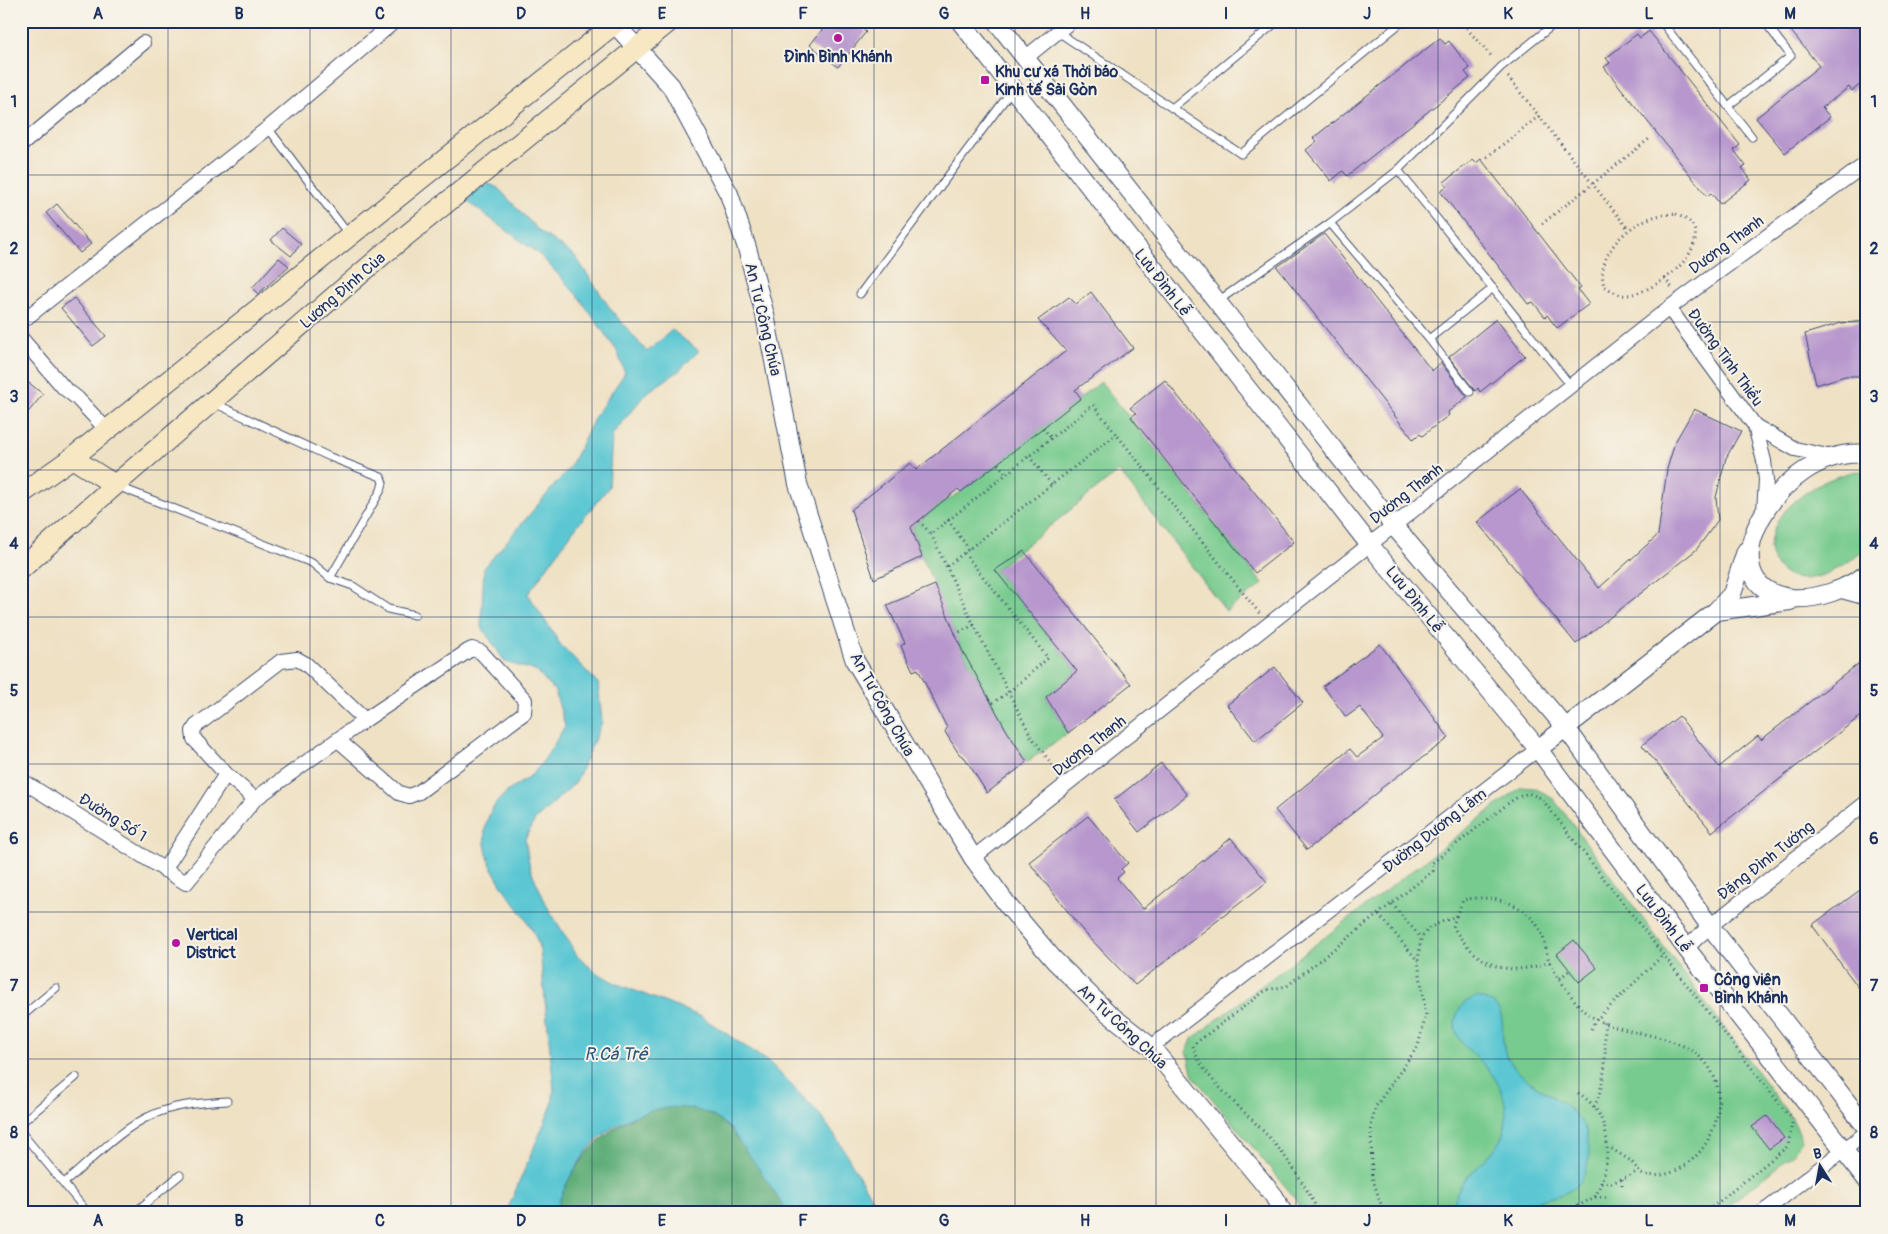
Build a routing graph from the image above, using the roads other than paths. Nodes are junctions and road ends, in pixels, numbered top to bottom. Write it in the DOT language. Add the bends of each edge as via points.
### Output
graph roads {
  1 [pos="395,21"];
  2 [pos="670,21"];
  3 [pos="960,21"];
  4 [pos="996,21"];
  5 [pos="1070,21"];
  6 [pos="1278,21"];
  7 [pos="1403,21"];
  8 [pos="1558,21"];
  9 [pos="1661,21"];
  10 [pos="1764,21"];
  11 [pos="615,22"];
  12 [pos="1058,32"];
  13 [pos="143,42"];
  14 [pos="637,49"];
  15 [pos="1024,59"];
  16 [pos="1013,90"];
  17 [pos="1728,106"];
  18 [pos="1172,108"];
  19 [pos="268,128"];
  20 [pos="1752,137"];
  21 [pos="21,146"];
  22 [pos="1867,163"];
  23 [pos="1398,170"];
  24 [pos="1330,223"];
  25 [pos="350,236"];
  26 [pos="1493,288"];
  27 [pos="860,294"];
  28 [pos="1218,301"];
  29 [pos="1669,308"];
  30 [pos="21,322"];
  31 [pos="21,338"];
  32 [pos="1428,338"];
  33 [pos="1571,386"];
  34 [pos="1470,392"];
  35 [pos="212,402"];
  36 [pos="1754,426"];
  37 [pos="107,430"];
  38 [pos="1865,454"];
  39 [pos="72,458"];
  40 [pos="1836,458"];
  41 [pos="115,485"];
  42 [pos="21,494"];
  43 [pos="1764,511"];
  44 [pos="1394,526"];
  45 [pos="1752,540"];
  46 [pos="1370,544"];
  47 [pos="21,569"];
  48 [pos="1867,574"];
  49 [pos="330,578"];
  50 [pos="1838,590"];
  51 [pos="1801,598"];
  52 [pos="1867,598"];
  53 [pos="1716,611"];
  54 [pos="416,614"];
  55 [pos="365,720"];
  56 [pos="1566,728"];
  57 [pos="338,740"];
  58 [pos="1538,749"];
  59 [pos="226,774"];
  60 [pos="21,780"];
  61 [pos="255,800"];
  62 [pos="1867,802"];
  63 [pos="973,858"];
  64 [pos="164,870"];
  65 [pos="1710,926"];
  66 [pos="1686,948"];
  67 [pos="56,988"];
  68 [pos="21,1017"];
  69 [pos="1152,1048"];
  70 [pos="76,1077"];
  71 [pos="227,1101"];
  72 [pos="21,1124"];
  73 [pos="1867,1130"];
  74 [pos="21,1132"];
  75 [pos="1844,1150"];
  76 [pos="180,1176"];
  77 [pos="1867,1180"];
  78 [pos="64,1183"];
  79 [pos="88,1213"];
  80 [pos="134,1213"];
  81 [pos="1282,1213"];
  82 [pos="1762,1213"];
  1 -- 19 [label="street"];
  2 -- 14 [label="main road, Lương Định Của"];
  3 -- 16 [label="street, Lưu Đình Lễ"];
  4 -- 15 [label="street, Lưu Đình Lễ"];
  5 -- 12 [label="street"];
  6 -- 18 [label="lane"];
  7 -- 18 [label="lane" via="1241,154"];
  8 -- 23 [label="lane" via="1501,67"];
  9 -- 17 [label="lane"];
  10 -- 17 [label="lane" via="1791,56"];
  11 -- 14 [label="street, An Tư Công Chúa"];
  11 -- 25 [label="main road"];
  12 -- 15 [label="street"];
  12 -- 18 [label="lane"];
  13 -- 21 [label="street"];
  14 -- 35 [label="main road, Lương Định Của" via="386,252"];
  14 -- 63 [label="street, An Tư Công Chúa" via="671,86 729,194 765,315 798,484 855,661"];
  15 -- 28 [label="street, Lưu Đình Lễ"];
  16 -- 27 [label="lane"];
  16 -- 46 [label="street, Lưu Đình Lễ"];
  17 -- 20 [label="lane"];
  19 -- 25 [label="lane"];
  19 -- 30 [label="street"];
  22 -- 29 [label="street, Dương Thanh"];
  23 -- 24 [label="lane"];
  23 -- 26 [label="lane"];
  24 -- 28 [label="lane"];
  24 -- 32 [label="lane"];
  25 -- 37 [label="main road"];
  26 -- 32 [label="lane"];
  26 -- 33 [label="lane"];
  28 -- 44 [label="street, Lưu Đình Lễ"];
  29 -- 33 [label="street, Dương Thanh"];
  29 -- 36 [label="street, Đường Tinh Thiều"];
  31 -- 37 [label="street" via="64,388"];
  32 -- 34 [label="lane"];
  33 -- 44 [label="street, Dương Thanh"];
  35 -- 41 [label="main road, Lương Định Của"];
  35 -- 49 [label="lane" via="381,478 381,490"];
  36 -- 40 [label="street, Đường Tinh Thiều" via="1795,449"];
  36 -- 43 [label="street, Đường Tinh Thiều" via="1764,461"];
  37 -- 39 [label="main road"];
  38 -- 40 [label="street, Đường Dương Lâm"];
  39 -- 41 [label="main road"];
  39 -- 42 [label="main road"];
  40 -- 43 [label="street, Đường Dương Lâm" via="1805,470 1786,483"];
  41 -- 47 [label="main road, Lương Định Của"];
  41 -- 49 [label="lane" via="312,563"];
  43 -- 45 [label="street, Đường Dương Lâm"];
  44 -- 46 [label="street, Dương Thanh"];
  44 -- 56 [label="street, Lưu Đình Lễ"];
  45 -- 51 [label="street" via="1749,554 1760,584 1774,594"];
  45 -- 53 [label="street, Đường Dương Lâm" via="1732,594"];
  46 -- 58 [label="street, Lưu Đình Lễ"];
  46 -- 63 [label="street, Dương Thanh"];
  48 -- 50 [label="street, Đường Dương Lâm"];
  49 -- 54 [label="lane" via="352,586 388,609"];
  50 -- 51 [label="street, Đường Dương Lâm"];
  50 -- 52 [label="street"];
  51 -- 53 [label="street, Đường Dương Lâm"];
  53 -- 56 [label="street, Đường Dương Lâm"];
  55 -- 57 [label="street"];
  55 -- 57 [label="street" via="472,649 481,652 525,700 524,713 419,792 409,796 399,793"];
  55 -- 59 [label="street" via="306,664 297,659 281,661 196,726 193,732 194,739"];
  56 -- 58 [label="street, Đường Dương Lâm"];
  56 -- 65 [label="street, Lưu Đình Lễ"];
  57 -- 61 [label="street"];
  58 -- 66 [label="street, Lưu Đình Lễ"];
  58 -- 69 [label="street, Đường Dương Lâm"];
  59 -- 61 [label="street"];
  59 -- 64 [label="street"];
  60 -- 64 [label="street, Đường Số 1"];
  61 -- 64 [label="street, Đường Số 1" via="186,883"];
  62 -- 65 [label="street, Đặng Đình Tướng"];
  63 -- 69 [label="street, An Tư Công Chúa" via="1054,960 1108,1013"];
  65 -- 66 [label="street, Đặng Đình Tướng"];
  65 -- 73 [label="street, Lưu Đình Lễ"];
  66 -- 75 [label="street, Lưu Đình Lễ"];
  67 -- 68 [label="lane"];
  69 -- 81 [label="street, An Tư Công Chúa" via="1274,1196"];
  70 -- 72 [label="lane"];
  71 -- 78 [label="lane" via="184,1105 152,1114"];
  73 -- 75 [label="street"];
  74 -- 78 [label="lane"];
  75 -- 77 [label="street, Lưu Đình Lễ"];
  75 -- 82 [label="street"];
  76 -- 80 [label="lane"];
  78 -- 79 [label="lane"];
}
